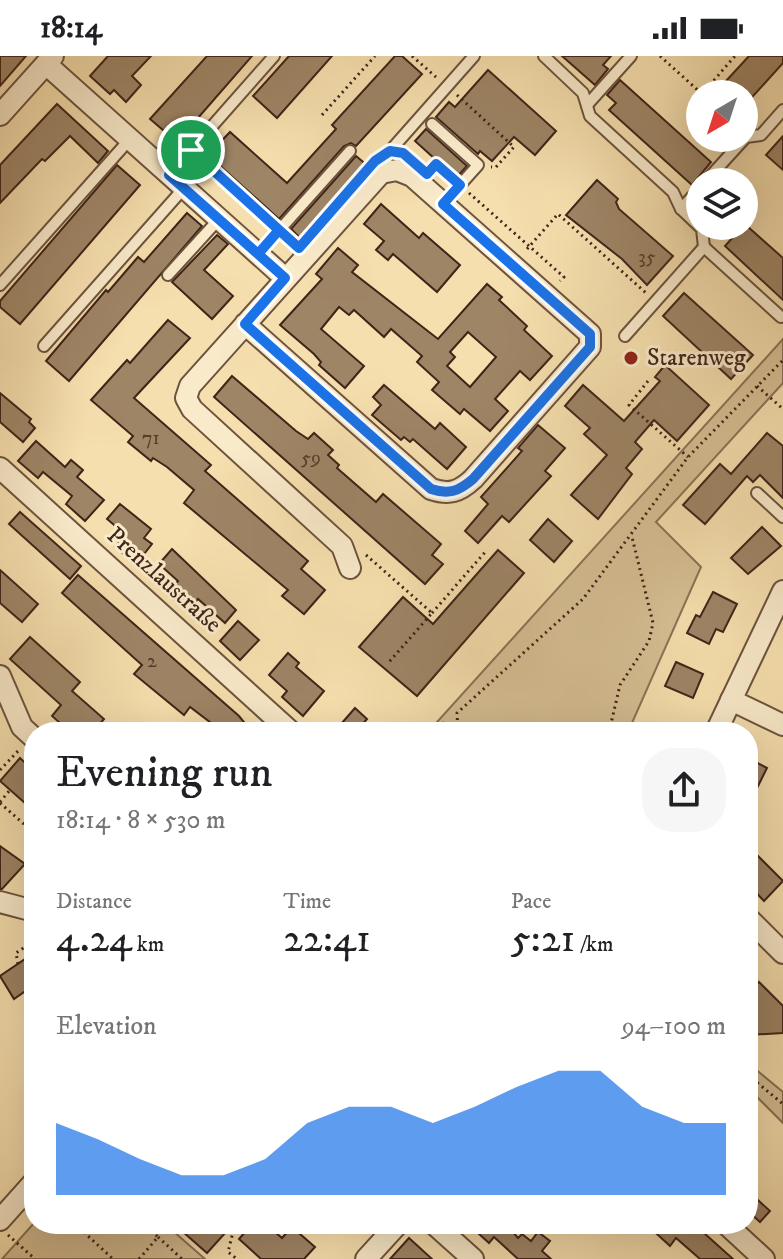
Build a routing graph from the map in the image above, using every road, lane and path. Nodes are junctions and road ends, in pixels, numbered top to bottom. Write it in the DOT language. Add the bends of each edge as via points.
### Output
graph roads {
  1 [pos="274,56"];
  2 [pos="375,56"];
  3 [pos="412,56"];
  4 [pos="474,56"];
  5 [pos="544,56"];
  6 [pos="631,56"];
  7 [pos="660,56"];
  8 [pos="735,56"];
  9 [pos="50,60"];
  10 [pos="687,80"];
  11 [pos="714,80"];
  12 [pos="447,86"];
  13 [pos="587,105"];
  14 [pos="783,110"];
  15 [pos="0,115"];
  16 [pos="322,115"];
  17 [pos="432,124"];
  18 [pos="130,139"];
  19 [pos="191,150"];
  20 [pos="350,151"];
  21 [pos="478,165"];
  22 [pos="718,168"];
  23 [pos="381,173"];
  24 [pos="427,174"];
  25 [pos="177,181"];
  26 [pos="460,185"];
  27 [pos="686,203"];
  28 [pos="443,204"];
  29 [pos="681,209"];
  30 [pos="219,219"];
  31 [pos="279,230"];
  32 [pos="704,247"];
  33 [pos="528,248"];
  34 [pos="258,254"];
  35 [pos="168,275"];
  36 [pos="285,278"];
  37 [pos="0,285"];
  38 [pos="552,289"];
  39 [pos="655,301"];
  40 [pos="781,317"];
  41 [pos="245,324"];
  42 [pos="625,336"];
  43 [pos="44,346"];
  44 [pos="783,360"];
  45 [pos="648,381"];
  46 [pos="757,386"];
  47 [pos="783,409"];
  48 [pos="688,457"];
  49 [pos="0,468"];
  50 [pos="757,493"];
  51 [pos="783,517"];
  52 [pos="632,537"];
  53 [pos="486,551"];
  54 [pos="350,566"];
  55 [pos="783,591"];
  56 [pos="432,613"];
  57 [pos="389,662"];
  58 [pos="0,676"];
  59 [pos="731,700"];
  60 [pos="280,722"];
  61 [pos="458,722"];
  62 [pos="611,722"];
  63 [pos="721,722"];
  64 [pos="783,725"];
  65 [pos="24,729"];
  66 [pos="24,747"];
  67 [pos="0,770"];
  68 [pos="10,790"];
  69 [pos="0,803"];
  70 [pos="24,824"];
  71 [pos="0,902"];
  72 [pos="24,908"];
  73 [pos="758,928"];
  74 [pos="24,948"];
  75 [pos="783,953"];
  76 [pos="18,964"];
  77 [pos="758,1083"];
  78 [pos="783,1104"];
  79 [pos="24,1193"];
  80 [pos="0,1220"];
  81 [pos="0,1228"];
  82 [pos="86,1234"];
  83 [pos="155,1234"];
  84 [pos="232,1234"];
  85 [pos="389,1234"];
  86 [pos="445,1234"];
  87 [pos="737,1234"];
  88 [pos="158,1237"];
  89 [pos="35,1259"];
  90 [pos="113,1259"];
  91 [pos="139,1259"];
  92 [pos="182,1259"];
  93 [pos="237,1259"];
  94 [pos="366,1259"];
  95 [pos="473,1259"];
  96 [pos="764,1259"];
  1 -- 19 [label="lane"];
  2 -- 16 [label="path"];
  3 -- 12 [label="path"];
  4 -- 12 [label="lane"];
  5 -- 13 [label="lane" via="583,93"];
  6 -- 13 [label="lane"];
  7 -- 10 [label="path"];
  8 -- 11 [label="path"];
  9 -- 15 [label="street"];
  9 -- 18 [label="street"];
  12 -- 21 [label="path" via="514,147 496,167"];
  12 -- 23 [label="lane" via="390,151"];
  13 -- 29 [label="lane" via="590,116 673,192"];
  14 -- 22 [label="lane" via="761,135 746,137"];
  17 -- 21 [label="lane"];
  18 -- 25 [label="street"];
  18 -- 37 [label="lane"];
  19 -- 25 [label="lane"];
  19 -- 31 [label="path"];
  20 -- 31 [label="lane"];
  21 -- 26 [label="lane"];
  23 -- 28 [label="street" via="405,172"];
  23 -- 36 [label="street"];
  24 -- 26 [label="path" via="436,164"];
  25 -- 30 [label="street"];
  25 -- 43 [label="lane"];
  26 -- 28 [label="lane"];
  26 -- 33 [label="path"];
  27 -- 29 [label="lane"];
  28 -- 41 [label="street" via="590,334 590,347 457,491 431,489"];
  29 -- 32 [label="lane" via="702,229"];
  30 -- 34 [label="street"];
  30 -- 35 [label="lane"];
  31 -- 34 [label="lane"];
  32 -- 39 [label="lane"];
  32 -- 40 [label="lane"];
  33 -- 38 [label="path" via="564,277"];
  33 -- 39 [label="path" via="558,214"];
  34 -- 36 [label="street"];
  36 -- 41 [label="street"];
  39 -- 42 [label="lane"];
  41 -- 54 [label="street" via="190,386 186,398 342,546"];
  44 -- 46 [label="path"];
  45 -- 48 [label="path" via="629,405"];
  46 -- 47 [label="path"];
  46 -- 48 [label="path"];
  48 -- 52 [label="path"];
  49 -- 60 [label="street, Prenzlaustraße"];
  50 -- 51 [label="lane"];
  52 -- 61 [label="path" via="583,599 457,713"];
  52 -- 62 [label="path" via="653,623 649,641 620,685"];
  53 -- 56 [label="path"];
  54 -- 56 [label="path" via="361,550"];
  55 -- 59 [label="street"];
  56 -- 57 [label="path"];
  58 -- 65 [label="street"];
  59 -- 63 [label="street"];
  59 -- 64 [label="street"];
  66 -- 67 [label="path"];
  68 -- 69 [label="path"];
  69 -- 70 [label="path"];
  71 -- 72 [label="street"];
  73 -- 75 [label="street"];
  74 -- 76 [label="path" via="16,953"];
  77 -- 78 [label="path"];
  79 -- 80 [label="street"];
  81 -- 89 [label="path"];
  82 -- 90 [label="path"];
  83 -- 88 [label="path"];
  84 -- 93 [label="path" via="228,1252"];
  85 -- 94 [label="street"];
  86 -- 95 [label="street"];
  87 -- 96 [label="street"];
  88 -- 91 [label="path"];
  88 -- 92 [label="path"];
}
